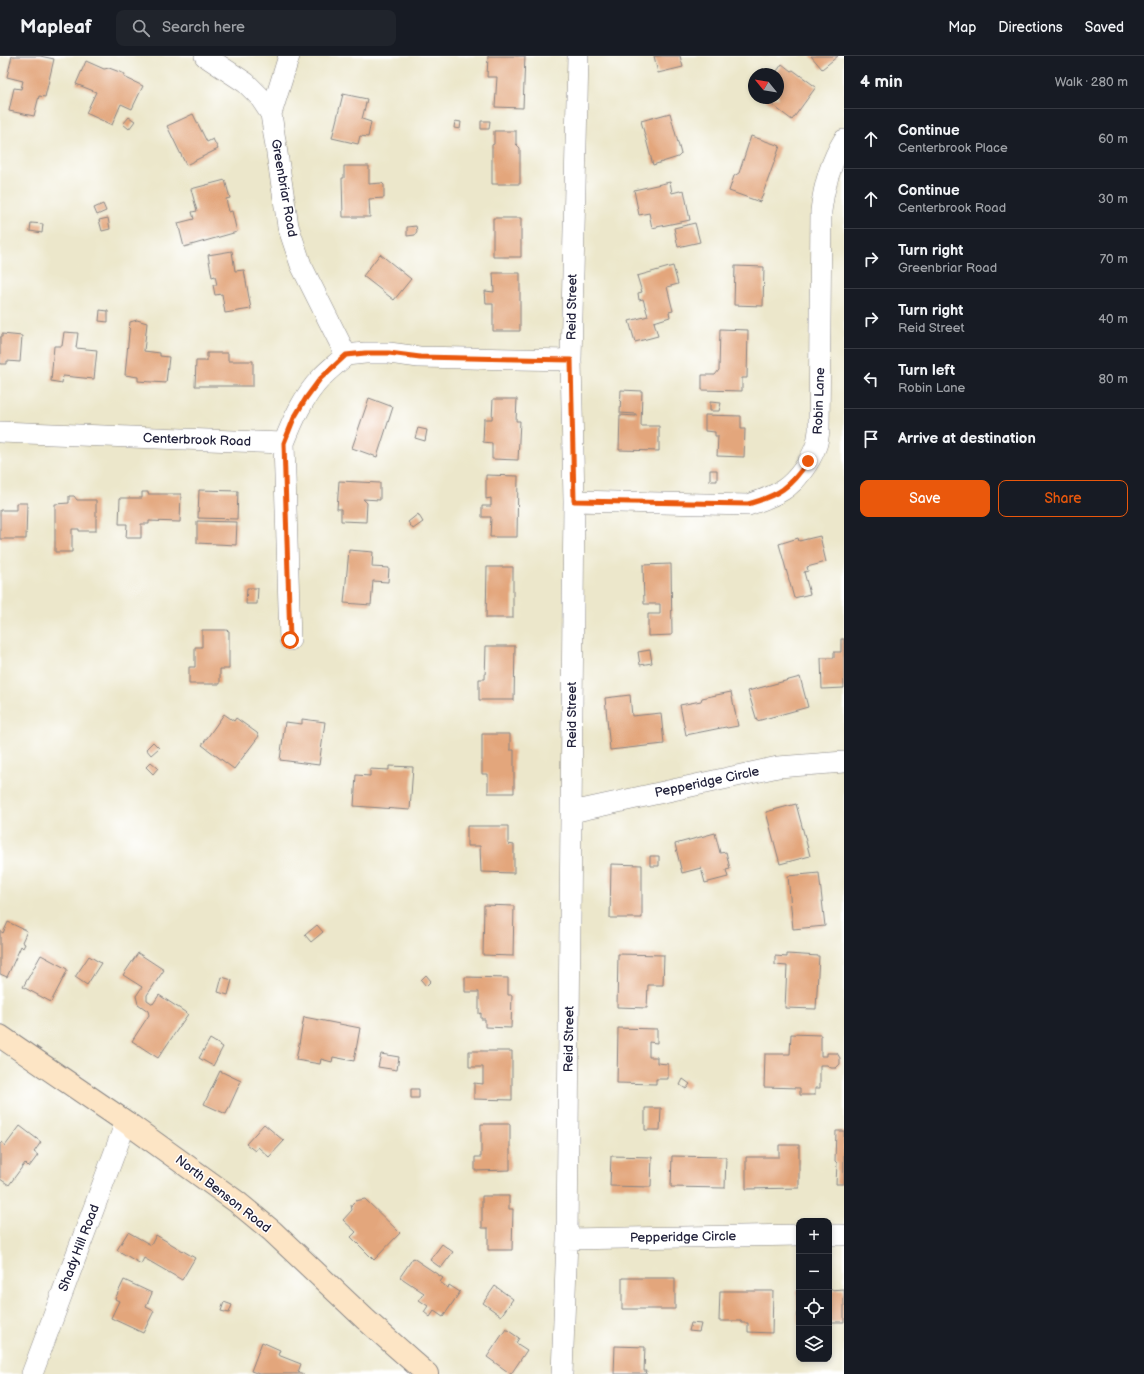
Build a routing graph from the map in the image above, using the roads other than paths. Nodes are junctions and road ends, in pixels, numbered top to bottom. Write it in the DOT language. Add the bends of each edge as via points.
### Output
graph roads {
  1 [pos="205,56"];
  2 [pos="290,56"];
  3 [pos="578,56"];
  4 [pos="271,114"];
  5 [pos="844,140"];
  6 [pos="346,355"];
  7 [pos="571,360"];
  8 [pos="0,432"];
  9 [pos="284,443"];
  10 [pos="574,501"];
  11 [pos="290,640"];
  12 [pos="844,762"];
  13 [pos="572,812"];
  14 [pos="0,1036"];
  15 [pos="126,1122"];
  16 [pos="844,1234"];
  17 [pos="796,1235"];
  18 [pos="832,1235"];
  19 [pos="567,1239"];
  20 [pos="32,1374"];
  21 [pos="427,1374"];
  22 [pos="562,1374"];
  1 -- 4 [label="street, Greenbriar Road" via="246,83"];
  2 -- 4 [label="street"];
  3 -- 7 [label="street, Reid Street"];
  4 -- 6 [label="street, Greenbriar Road" via="288,226 301,265"];
  5 -- 10 [label="street, Robin Lane" via="830,167 821,211 819,431 817,445 797,477 783,490 764,500 748,504"];
  6 -- 7 [label="street" via="389,353 420,357"];
  6 -- 9 [label="street" via="320,379 306,398"];
  7 -- 10 [label="street, Reid Street"];
  8 -- 9 [label="street, Centerbrook Road"];
  9 -- 11 [label="street"];
  10 -- 13 [label="street, Reid Street"];
  12 -- 13 [label="street, Pepperidge Circle" via="778,767"];
  13 -- 19 [label="street, Reid Street"];
  14 -- 15 [label="main road, North Benson Road"];
  15 -- 20 [label="street, Shady Hill Road"];
  15 -- 21 [label="main road, North Benson Road" via="266,1226 365,1320"];
  16 -- 18 [label="street"];
  17 -- 19 [label="street, Pepperidge Circle"];
  19 -- 22 [label="street, Reid Street"];
}
